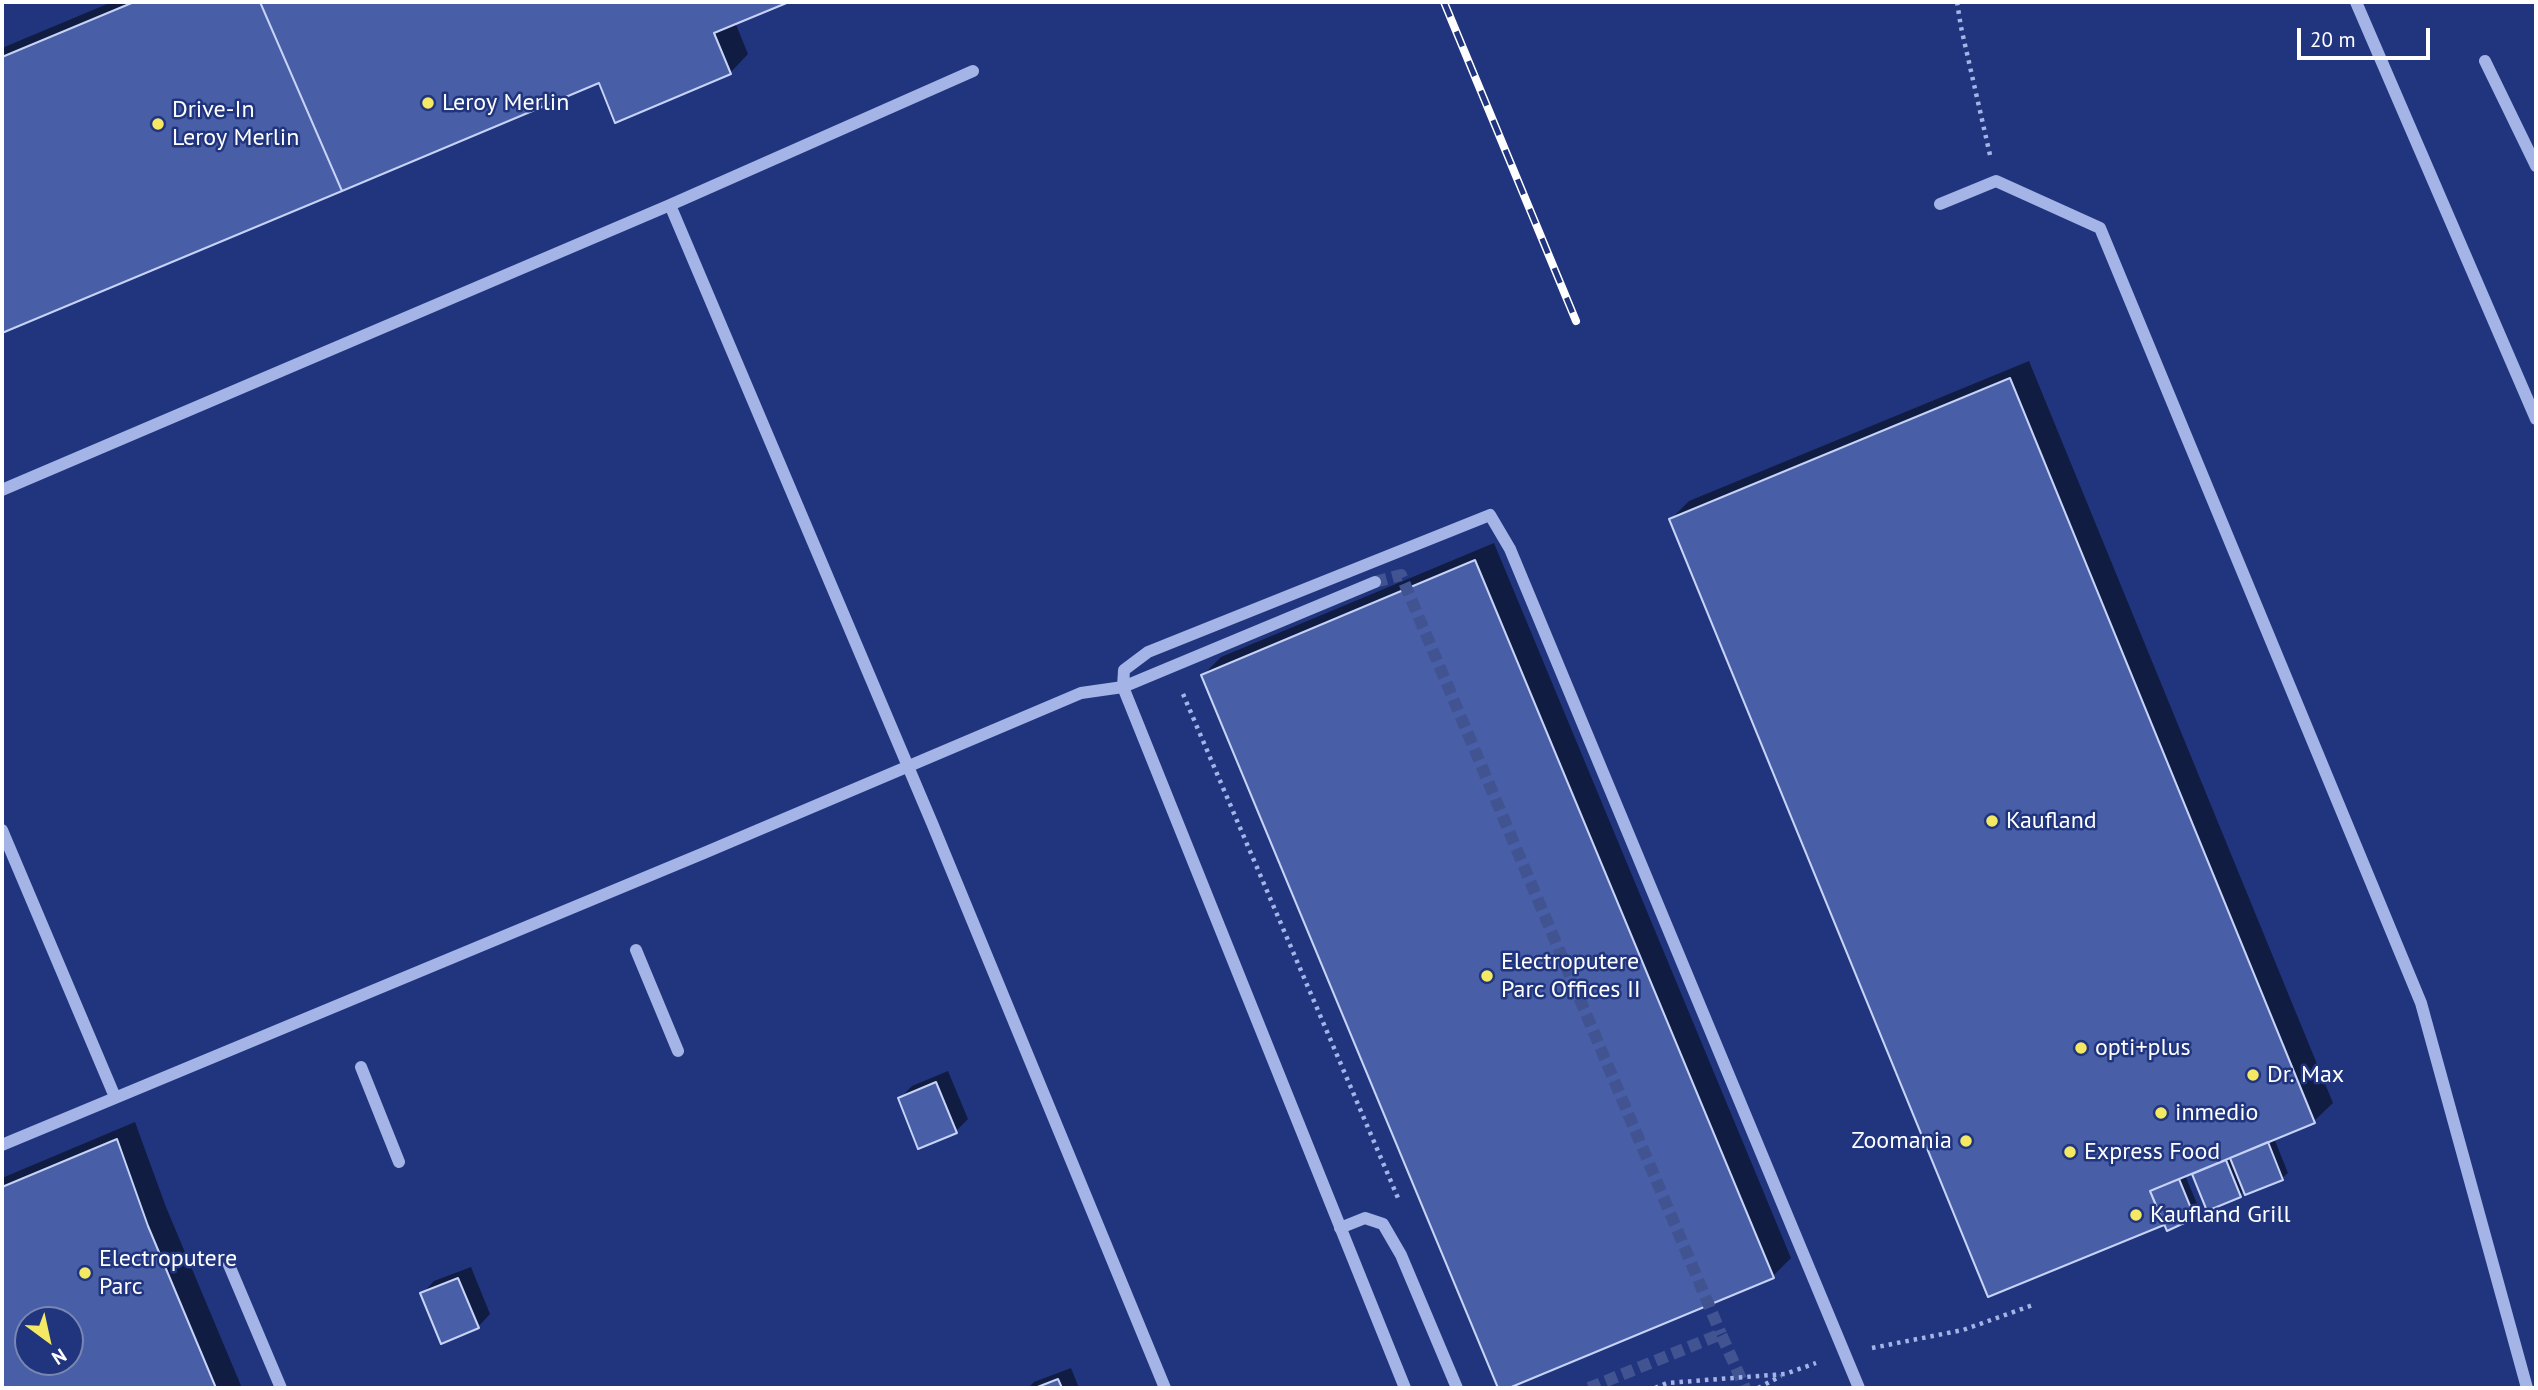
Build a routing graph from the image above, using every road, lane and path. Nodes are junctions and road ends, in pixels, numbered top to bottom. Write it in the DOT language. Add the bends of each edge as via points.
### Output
graph roads {
  1 [pos="1957,2"];
  2 [pos="2356,2"];
  3 [pos="2485,61"];
  4 [pos="973,71"];
  5 [pos="2536,166"];
  6 [pos="1996,181"];
  7 [pos="1940,204"];
  8 [pos="670,205"];
  9 [pos="2536,419"];
  10 [pos="2,490"];
  11 [pos="1375,582"];
  12 [pos="1123,687"];
  13 [pos="1181,691"];
  14 [pos="908,768"];
  15 [pos="2,830"];
  16 [pos="636,950"];
  17 [pos="678,1051"];
  18 [pos="361,1067"];
  19 [pos="115,1097"];
  20 [pos="2,1145"];
  21 [pos="399,1162"];
  22 [pos="1404,1211"];
  23 [pos="1340,1228"];
  24 [pos="229,1265"];
  25 [pos="1785,1374"];
  26 [pos="281,1388"];
  27 [pos="1166,1388"];
  28 [pos="1405,1388"];
  29 [pos="1457,1388"];
  30 [pos="1758,1388"];
  31 [pos="1859,1388"];
  32 [pos="2527,1388"];
  1 -- 6 [label="path"];
  2 -- 9 [label="lane"];
  3 -- 5 [label="lane"];
  4 -- 8 [label="lane"];
  6 -- 7 [label="lane"];
  6 -- 32 [label="lane" via="2101,228 2421,1003"];
  8 -- 10 [label="lane"];
  8 -- 14 [label="lane"];
  11 -- 12 [label="lane"];
  12 -- 14 [label="lane" via="1081,693"];
  12 -- 23 [label="lane"];
  12 -- 31 [label="lane" via="1124,670 1148,652 1490,515 1515,561"];
  13 -- 22 [label="path"];
  14 -- 19 [label="lane"];
  14 -- 27 [label="lane"];
  15 -- 19 [label="lane"];
  16 -- 17 [label="lane"];
  18 -- 21 [label="lane"];
  19 -- 20 [label="lane"];
  23 -- 28 [label="lane"];
  23 -- 29 [label="lane" via="1365,1218 1383,1224 1401,1255"];
  24 -- 26 [label="lane"];
  25 -- 30 [label="path"];
}
